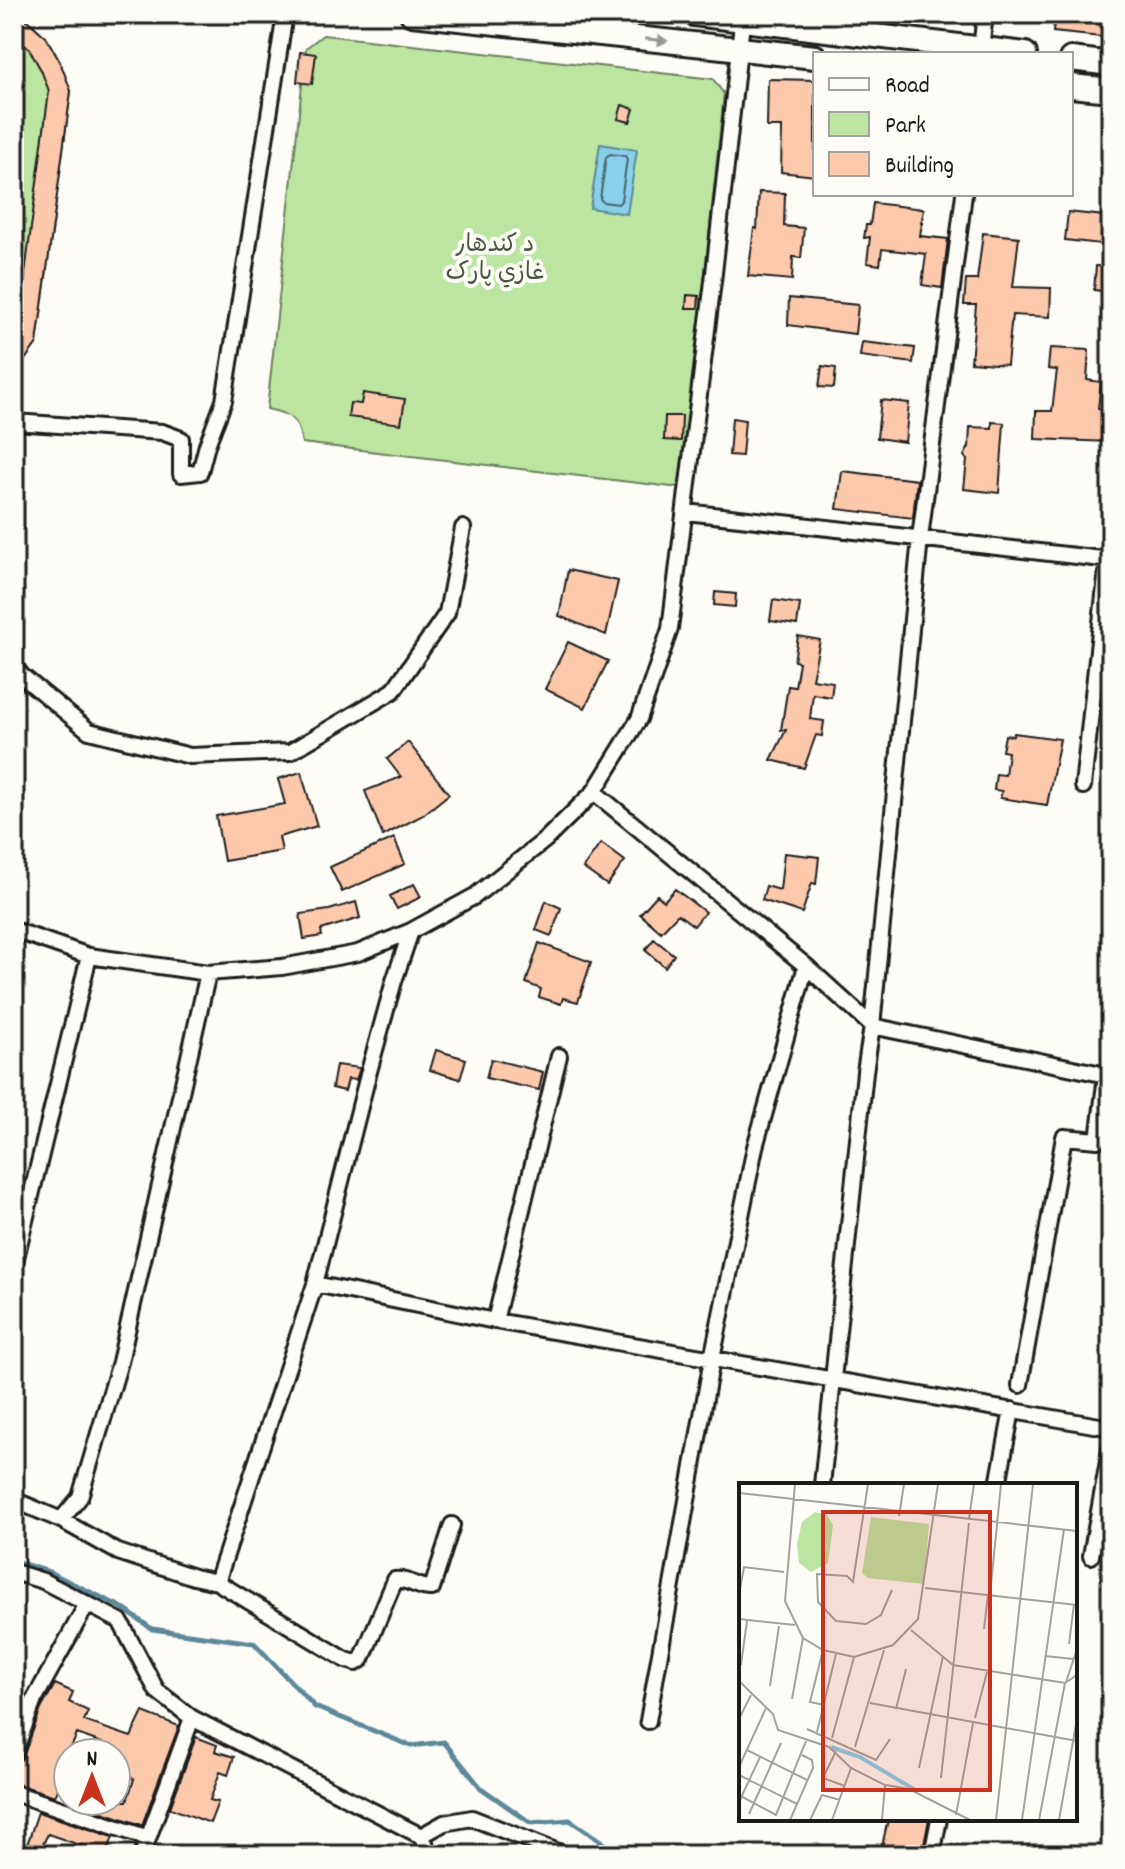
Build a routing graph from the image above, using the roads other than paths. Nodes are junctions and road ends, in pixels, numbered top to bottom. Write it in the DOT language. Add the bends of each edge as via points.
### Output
graph roads {
  1 [pos="285,14"];
  2 [pos="412,14"];
  3 [pos="694,14"];
  4 [pos="985,14"];
  5 [pos="742,17"];
  6 [pos="512,20"];
  7 [pos="739,49"];
  8 [pos="987,50"];
  9 [pos="1006,52"];
  10 [pos="813,57"];
  11 [pos="1073,59"];
  12 [pos="1111,64"];
  13 [pos="1073,86"];
  14 [pos="1111,90"];
  15 [pos="964,196"];
  16 [pos="14,422"];
  17 [pos="686,512"];
  18 [pos="463,528"];
  19 [pos="920,538"];
  20 [pos="1109,559"];
  21 [pos="14,666"];
  22 [pos="1083,786"];
  23 [pos="594,792"];
  24 [pos="14,930"];
  25 [pos="411,931"];
  26 [pos="89,956"];
  27 [pos="806,966"];
  28 [pos="208,973"];
  29 [pos="872,1026"];
  30 [pos="559,1056"];
  31 [pos="1108,1075"];
  32 [pos="14,1266"];
  33 [pos="315,1284"];
  34 [pos="495,1321"];
  35 [pos="712,1359"];
  36 [pos="832,1381"];
  37 [pos="1020,1385"];
  38 [pos="1012,1410"];
  39 [pos="1111,1428"];
  40 [pos="1111,1445"];
  41 [pos="822,1483"];
  42 [pos="998,1483"];
  43 [pos="14,1500"];
  44 [pos="61,1520"];
  45 [pos="452,1525"];
  46 [pos="1091,1556"];
  47 [pos="14,1572"];
  48 [pos="217,1582"];
  49 [pos="87,1604"];
  50 [pos="192,1718"];
  51 [pos="648,1721"];
  52 [pos="14,1754"];
  53 [pos="14,1793"];
  54 [pos="939,1821"];
  55 [pos="421,1836"];
  56 [pos="148,1838"];
  57 [pos="142,1855"];
  58 [pos="431,1855"];
  59 [pos="566,1855"];
  60 [pos="932,1855"];
  1 -- 16 [label="street" via="224,401 200,472 181,474 181,439 162,432"];
  2 -- 6 [label="highway"];
  3 -- 5 [label="highway"];
  4 -- 8 [label="street"];
  5 -- 7 [label="street"];
  5 -- 8 [label="highway"];
  6 -- 7 [label="highway, one-way"];
  7 -- 10 [label="highway"];
  7 -- 17 [label="street"];
  8 -- 9 [label="highway"];
  11 -- 12 [label="highway"];
  13 -- 14 [label="highway"];
  15 -- 19 [label="street"];
  17 -- 19 [label="street"];
  17 -- 23 [label="street" via="670,629 639,719"];
  18 -- 21 [label="street" via="447,613 393,691 290,752 190,756 89,731"];
  19 -- 20 [label="street"];
  19 -- 29 [label="street"];
  20 -- 22 [label="street"];
  23 -- 25 [label="street" via="475,896"];
  23 -- 27 [label="street"];
  24 -- 26 [label="street"];
  25 -- 28 [label="street" via="358,953"];
  25 -- 33 [label="street"];
  26 -- 28 [label="street"];
  26 -- 32 [label="street"];
  27 -- 29 [label="street"];
  27 -- 35 [label="street" via="755,1147"];
  28 -- 44 [label="street" via="120,1362 80,1497"];
  29 -- 31 [label="street"];
  29 -- 36 [label="street"];
  30 -- 34 [label="street"];
  31 -- 37 [label="street" via="1098,1140 1064,1137"];
  33 -- 34 [label="street"];
  33 -- 48 [label="street"];
  34 -- 35 [label="street"];
  35 -- 36 [label="street"];
  35 -- 51 [label="street"];
  36 -- 38 [label="street"];
  36 -- 41 [label="street"];
  38 -- 39 [label="street"];
  38 -- 42 [label="street"];
  40 -- 46 [label="street"];
  43 -- 44 [label="street"];
  44 -- 48 [label="street" via="118,1552"];
  45 -- 48 [label="street" via="432,1588 395,1580 356,1663"];
  47 -- 49 [label="street"];
  49 -- 50 [label="street" via="120,1621 157,1691"];
  49 -- 52 [label="street" via="34,1700"];
  50 -- 55 [label="street"];
  50 -- 56 [label="street"];
  53 -- 56 [label="street"];
  54 -- 60 [label="street"];
  55 -- 58 [label="street"];
  55 -- 59 [label="street" via="444,1823 472,1818"];
  56 -- 57 [label="street"];
}
